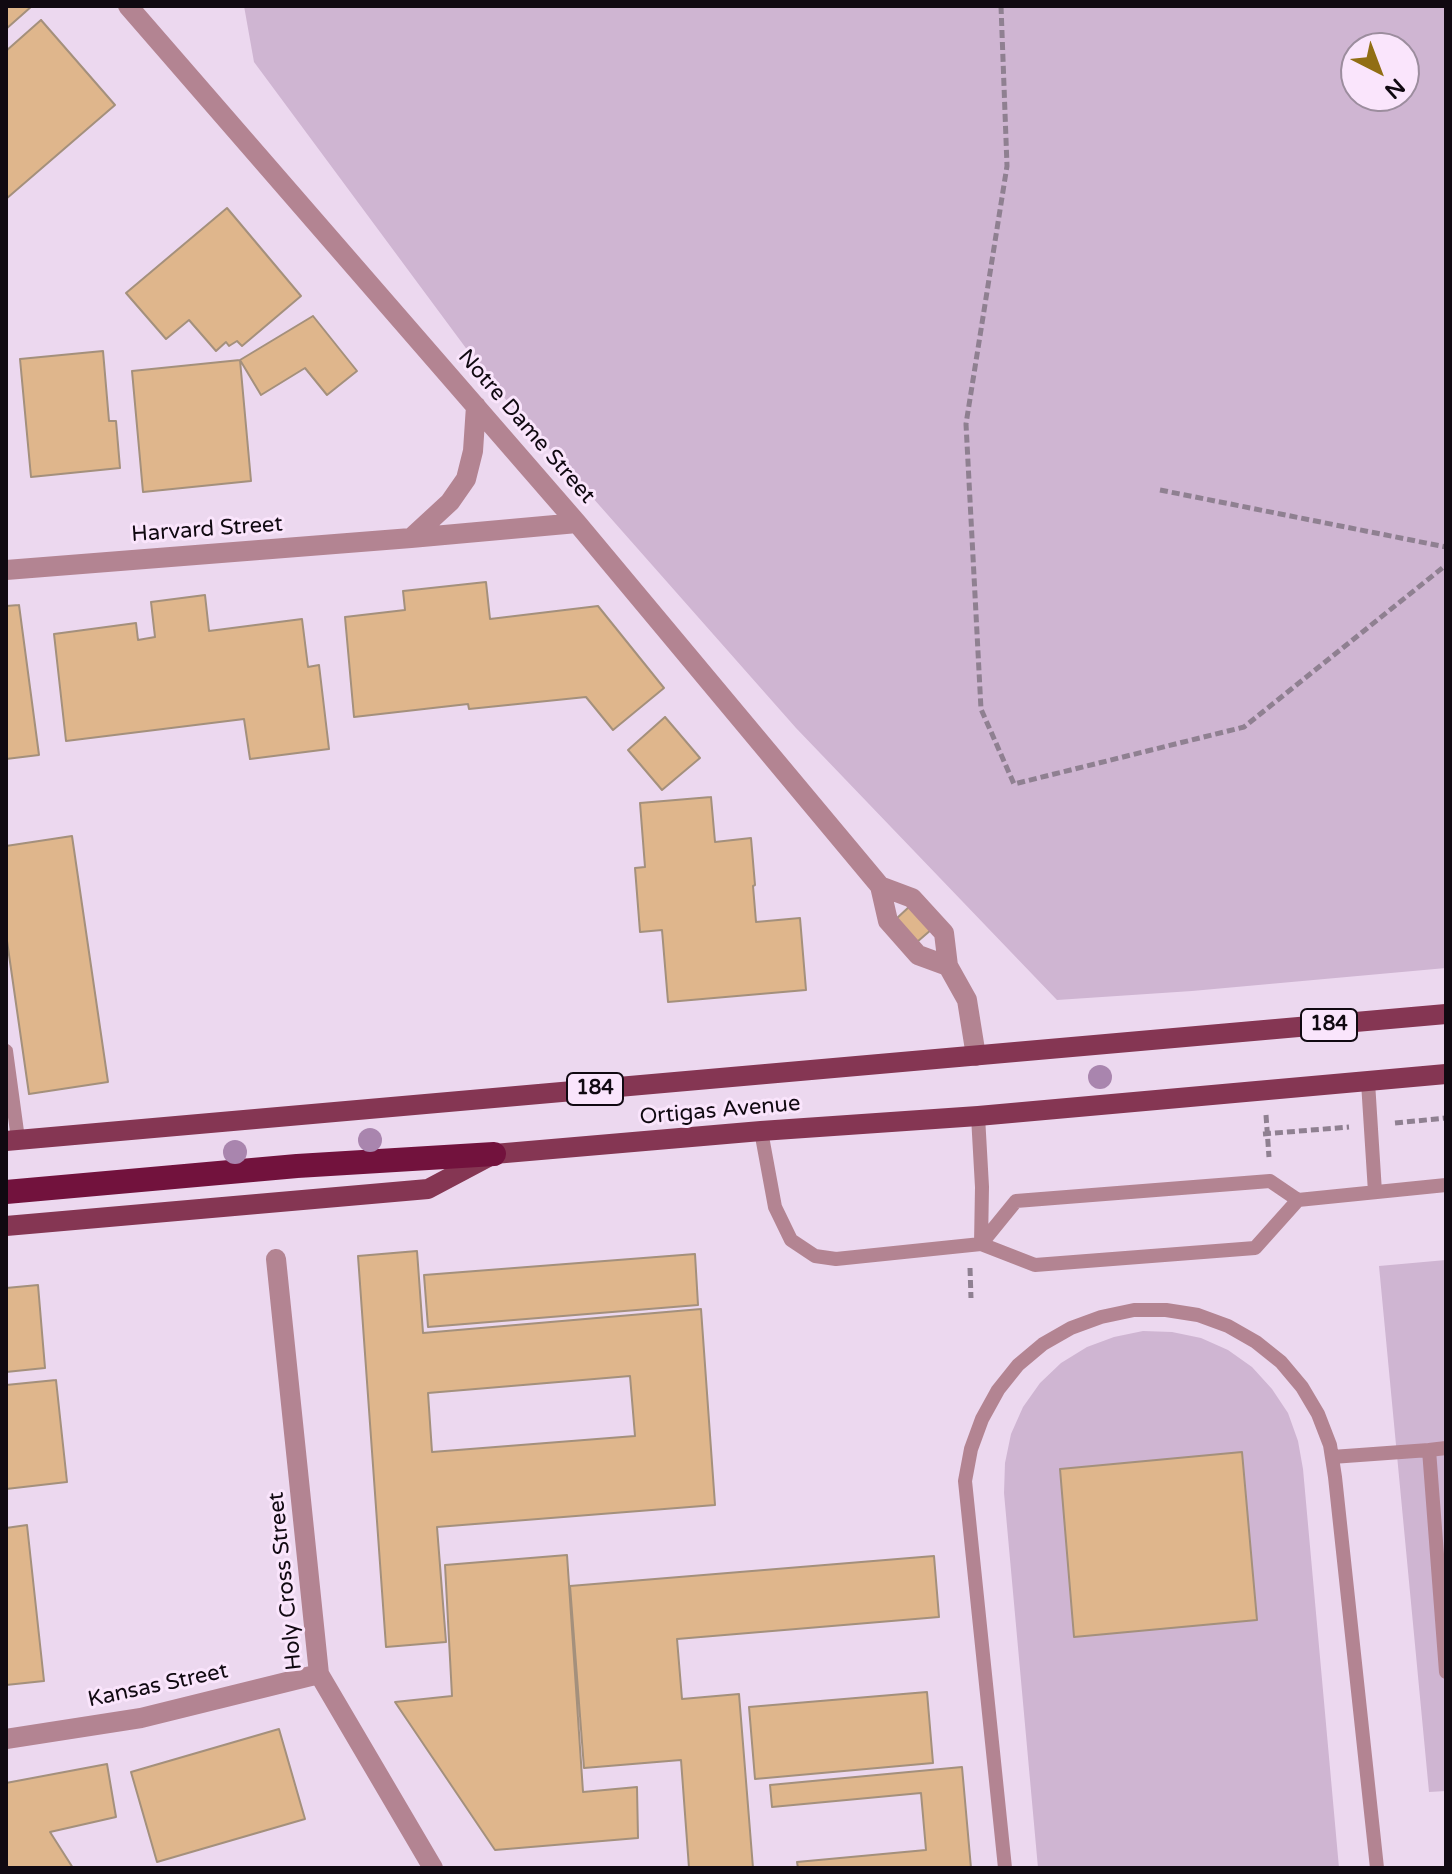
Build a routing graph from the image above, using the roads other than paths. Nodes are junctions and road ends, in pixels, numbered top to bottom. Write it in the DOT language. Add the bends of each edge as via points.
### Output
graph roads {
  1 [pos="128,6"];
  2 [pos="476,406"];
  3 [pos="577,523"];
  4 [pos="411,538"];
  5 [pos="6,570"];
  6 [pos="880,886"];
  7 [pos="948,966"];
  8 [pos="1446,1014"];
  9 [pos="6,1051"];
  10 [pos="976,1056"];
  11 [pos="1446,1074"];
  12 [pos="1368,1082"];
  13 [pos="978,1116"];
  14 [pos="761,1131"];
  15 [pos="12,1140"];
  16 [pos="494,1154"];
  17 [pos="1446,1185"];
  18 [pos="6,1192"];
  19 [pos="1375,1192"];
  20 [pos="1298,1200"];
  21 [pos="6,1226"];
  22 [pos="981,1244"];
  23 [pos="276,1259"];
  24 [pos="1446,1448"];
  25 [pos="1429,1450"];
  26 [pos="1332,1457"];
  27 [pos="1446,1672"];
  28 [pos="319,1674"];
  29 [pos="6,1739"];
  30 [pos="433,1868"];
  31 [pos="1005,1868"];
  32 [pos="1377,1868"];
  1 -- 2 [label="street, Notre Dame Street"];
  2 -- 3 [label="street, Notre Dame Street"];
  2 -- 4 [label="street" via="466,479"];
  3 -- 4 [label="street, Harvard Street"];
  3 -- 6 [label="street, Notre Dame Street"];
  4 -- 5 [label="street, Harvard Street"];
  6 -- 7 [label="street, Notre Dame Street" via="888,921 918,955"];
  6 -- 7 [label="street, Notre Dame Street" via="912,898 944,933"];
  7 -- 10 [label="street, Notre Dame Street" via="967,1000"];
  8 -- 10 [label="main road, Ortigas Avenue / 184"];
  9 -- 15 [label="lane"];
  10 -- 15 [label="main road, Ortigas Avenue / 184"];
  11 -- 12 [label="main road, Ortigas Avenue"];
  12 -- 13 [label="main road, Ortigas Avenue"];
  12 -- 19 [label="lane"];
  13 -- 14 [label="main road, Ortigas Avenue"];
  13 -- 22 [label="lane"];
  14 -- 16 [label="main road, Ortigas Avenue"];
  14 -- 22 [label="lane" via="775,1207 791,1240 815,1256 836,1259"];
  16 -- 18 [label="highway"];
  16 -- 21 [label="main road, Ortigas Avenue" via="428,1189"];
  17 -- 19 [label="lane"];
  19 -- 20 [label="lane"];
  20 -- 22 [label="lane" via="1255,1248 1035,1265"];
  20 -- 22 [label="lane" via="1270,1181 1016,1201"];
  23 -- 28 [label="street, Holy Cross Street"];
  24 -- 25 [label="lane"];
  25 -- 26 [label="lane"];
  25 -- 27 [label="lane"];
  26 -- 31 [label="lane" via="1318,1414 1281,1362 1228,1326 1198,1315 1134,1310 1081,1324 1043,1344 998,1390 971,1449 965,1481"];
  26 -- 32 [label="lane"];
  28 -- 29 [label="street, Kansas Street" via="141,1718"];
  28 -- 30 [label="street, Holy Cross Street"];
}
